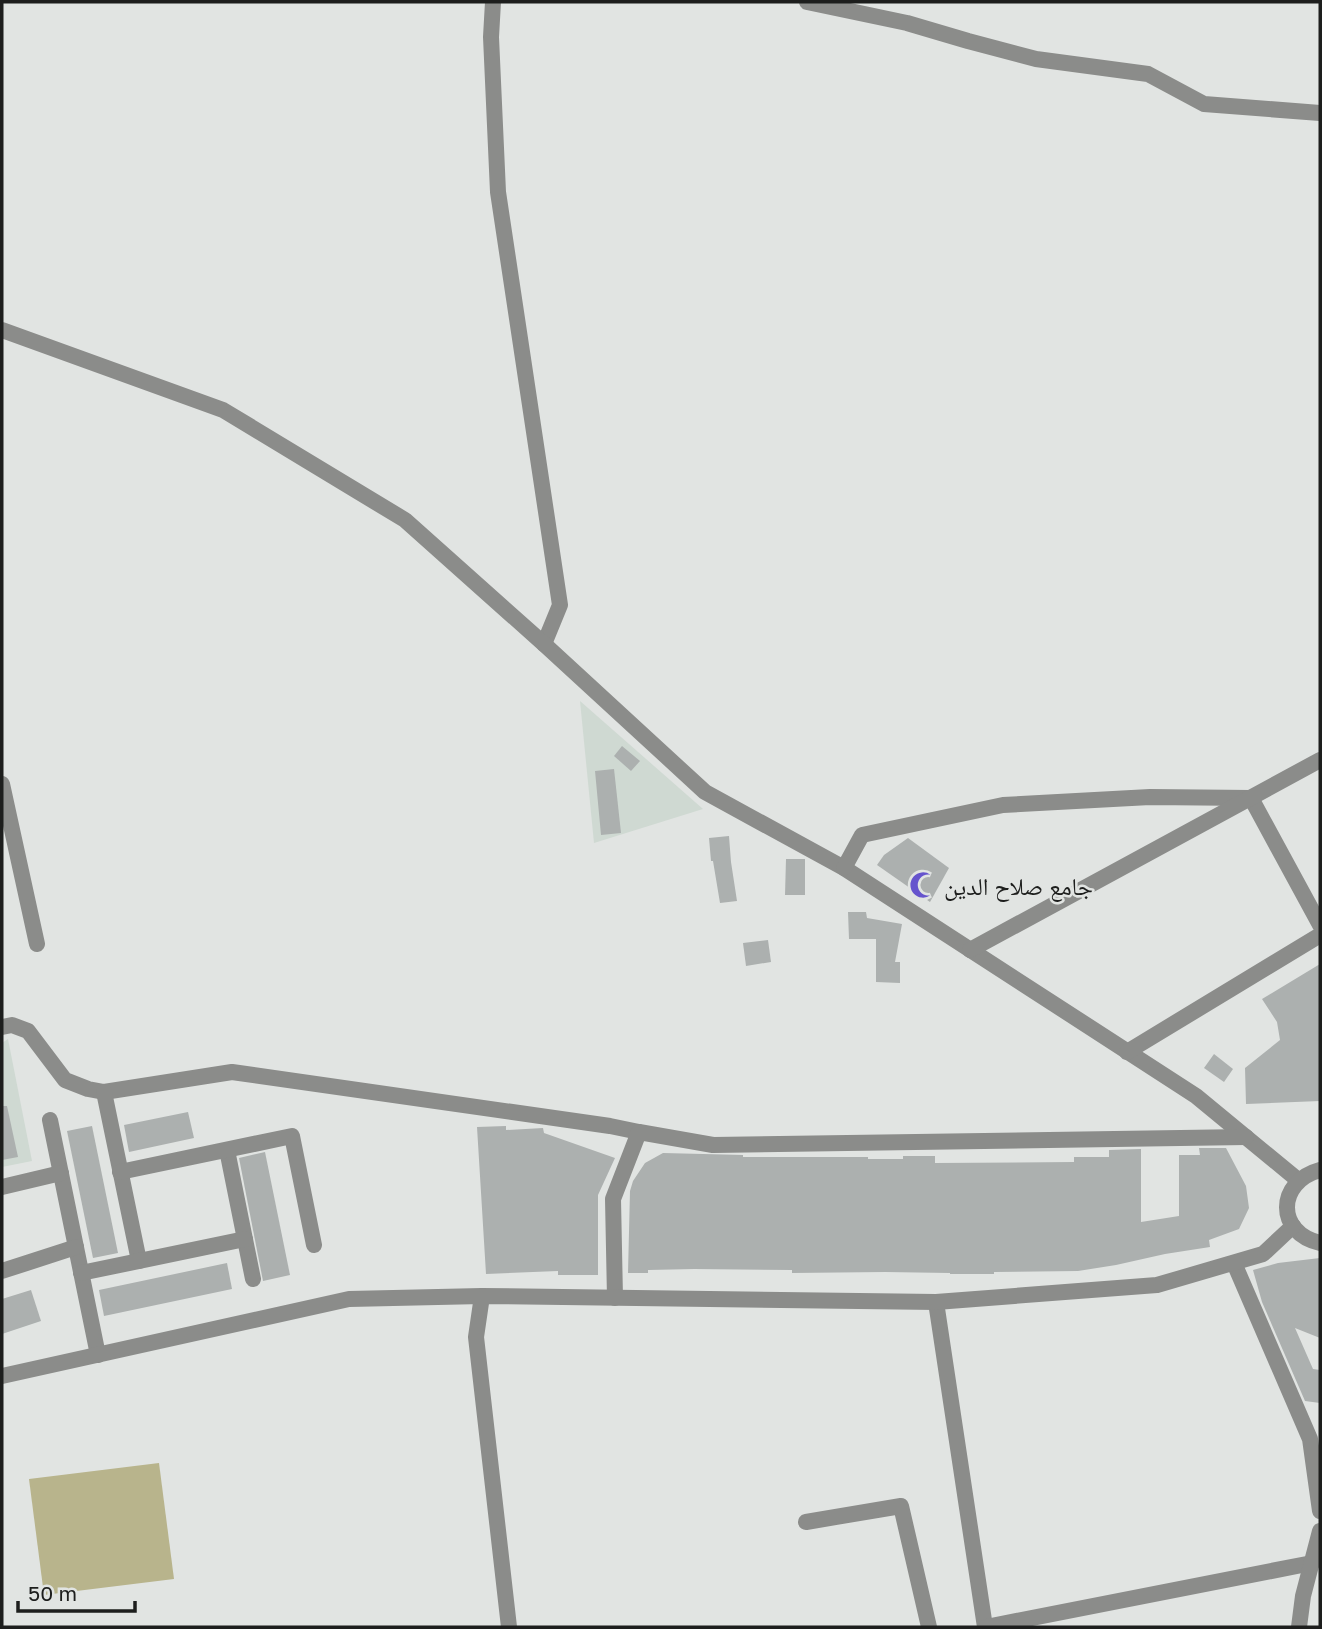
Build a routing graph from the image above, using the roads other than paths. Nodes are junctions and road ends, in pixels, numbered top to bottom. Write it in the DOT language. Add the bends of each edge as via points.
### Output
graph roads {
  1 [pos="493,2"];
  2 [pos="807,2"];
  3 [pos="1320,113"];
  4 [pos="2,330"];
  5 [pos="544,644"];
  6 [pos="1320,761"];
  7 [pos="2,784"];
  8 [pos="1251,798"];
  9 [pos="844,868"];
  10 [pos="1320,925"];
  11 [pos="1320,935"];
  12 [pos="37,944"];
  13 [pos="970,950"];
  14 [pos="2,1027"];
  15 [pos="1127,1052"];
  16 [pos="104,1092"];
  17 [pos="50,1120"];
  18 [pos="639,1132"];
  19 [pos="1245,1137"];
  20 [pos="227,1150"];
  21 [pos="1320,1170"];
  22 [pos="120,1171"];
  23 [pos="61,1173"];
  24 [pos="1298,1180"];
  25 [pos="2,1187"];
  26 [pos="1293,1226"];
  27 [pos="245,1240"];
  28 [pos="1320,1243"];
  29 [pos="314,1245"];
  30 [pos="76,1247"];
  31 [pos="139,1261"];
  32 [pos="1234,1263"];
  33 [pos="2,1270"];
  34 [pos="81,1273"];
  35 [pos="253,1279"];
  36 [pos="482,1296"];
  37 [pos="615,1298"];
  38 [pos="936,1302"];
  39 [pos="98,1355"];
  40 [pos="2,1376"];
  41 [pos="1320,1511"];
  42 [pos="806,1522"];
  43 [pos="1320,1531"];
  44 [pos="1312,1563"];
  45 [pos="509,1627"];
  46 [pos="929,1627"];
  47 [pos="986,1627"];
  48 [pos="1299,1627"];
  1 -- 5 [label="street" via="498,192 560,606"];
  2 -- 3 [label="street" via="907,23 1036,59 1148,74 1204,104"];
  4 -- 5 [label="street" via="223,410 405,520"];
  5 -- 9 [label="street" via="705,792"];
  6 -- 8 [label="street"];
  7 -- 12 [label="street"];
  8 -- 9 [label="street" via="1150,797 1003,805 862,835"];
  8 -- 10 [label="street"];
  8 -- 13 [label="street"];
  9 -- 13 [label="street"];
  11 -- 15 [label="street"];
  13 -- 15 [label="street"];
  14 -- 16 [label="street" via="28,1031 65,1080"];
  15 -- 19 [label="street" via="1196,1096"];
  16 -- 18 [label="street" via="232,1072"];
  16 -- 22 [label="street"];
  17 -- 23 [label="street"];
  18 -- 19 [label="street" via="713,1145"];
  18 -- 37 [label="street" via="613,1199"];
  19 -- 24 [label="street"];
  20 -- 22 [label="street"];
  20 -- 27 [label="street"];
  20 -- 29 [label="street" via="292,1136"];
  21 -- 24 [label="street"];
  22 -- 31 [label="street"];
  23 -- 25 [label="street"];
  23 -- 30 [label="street"];
  24 -- 26 [label="street" via="1287,1202"];
  26 -- 28 [label="street" via="1300,1235"];
  26 -- 32 [label="street" via="1263,1254"];
  27 -- 31 [label="street"];
  27 -- 35 [label="street"];
  30 -- 33 [label="street"];
  30 -- 34 [label="street"];
  31 -- 34 [label="street"];
  32 -- 38 [label="street" via="1157,1285"];
  32 -- 41 [label="street" via="1310,1439"];
  34 -- 39 [label="street"];
  36 -- 37 [label="street"];
  36 -- 39 [label="street" via="349,1299"];
  36 -- 45 [label="street" via="476,1337"];
  37 -- 38 [label="street"];
  38 -- 47 [label="street"];
  39 -- 40 [label="street"];
  42 -- 46 [label="street" via="901,1506"];
  43 -- 44 [label="street"];
  44 -- 47 [label="street"];
  44 -- 48 [label="street"];
}
